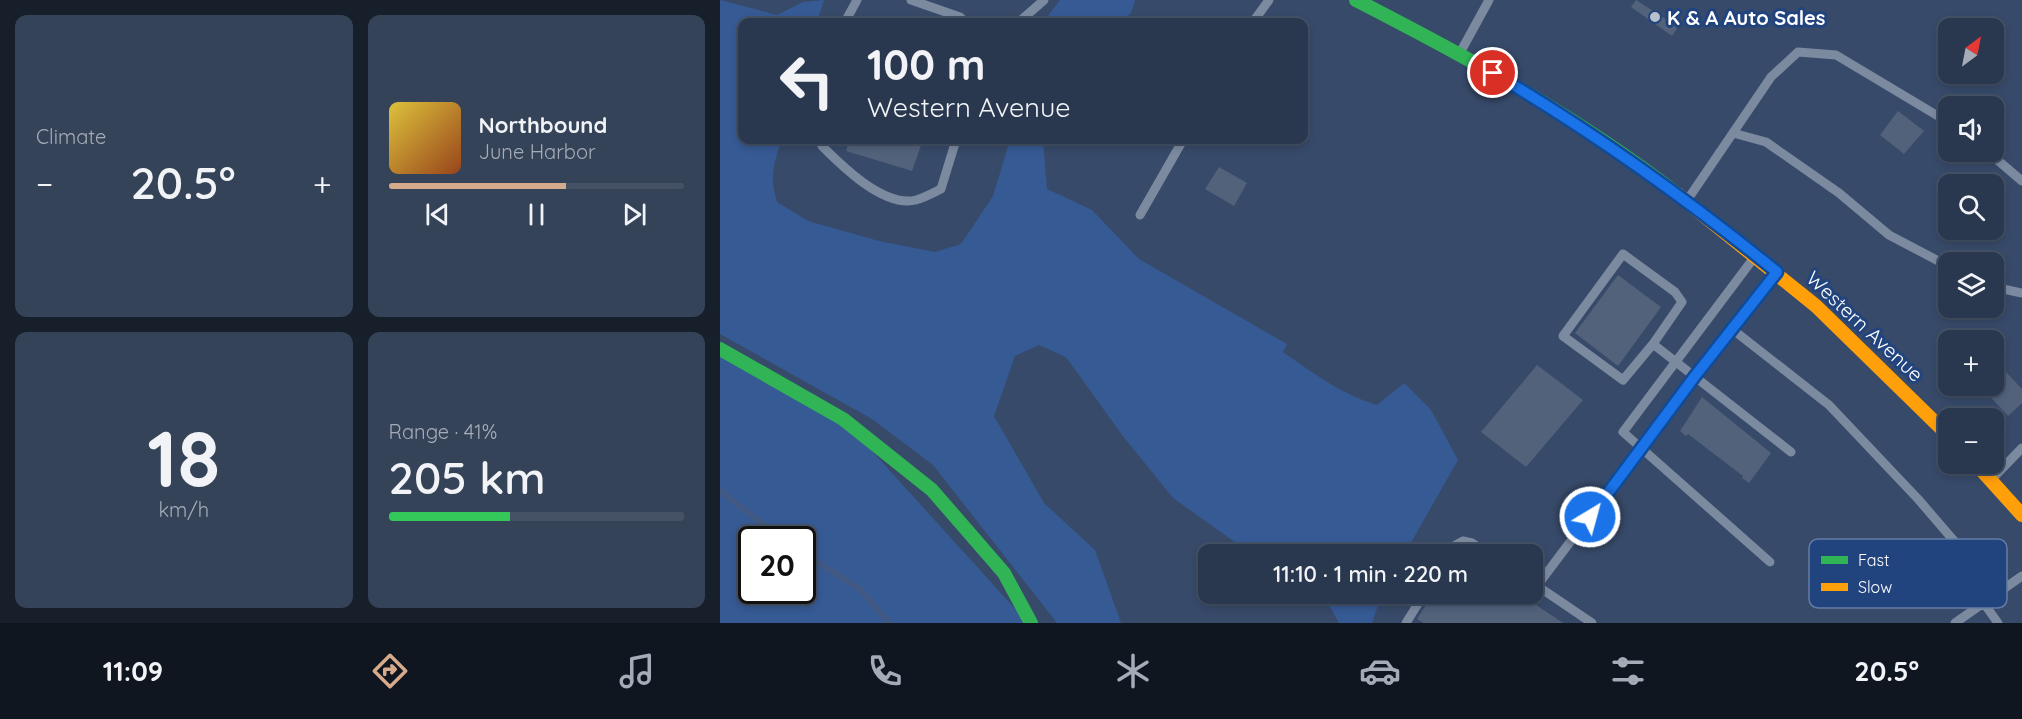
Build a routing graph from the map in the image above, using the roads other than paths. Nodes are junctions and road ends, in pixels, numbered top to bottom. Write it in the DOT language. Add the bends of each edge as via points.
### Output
graph roads {
  1 [pos="856,0"];
  2 [pos="911,0"];
  3 [pos="1044,0"];
  4 [pos="1269,0"];
  5 [pos="1356,0"];
  6 [pos="1489,0"];
  7 [pos="847,18"];
  8 [pos="961,18"];
  9 [pos="1024,18"];
  10 [pos="1255,18"];
  11 [pos="1460,53"];
  12 [pos="1938,116"];
  13 [pos="1733,133"];
  14 [pos="822,144"];
  15 [pos="955,144"];
  16 [pos="1181,144"];
  17 [pos="2000,162"];
  18 [pos="2022,181"];
  19 [pos="1687,201"];
  20 [pos="1140,215"];
  21 [pos="1756,254"];
  22 [pos="1938,261"];
  23 [pos="1777,272"];
  24 [pos="2004,290"];
  25 [pos="2022,293"];
  26 [pos="1732,329"];
  27 [pos="1653,344"];
  28 [pos="720,349"];
  29 [pos="1676,363"];
  30 [pos="1695,376"];
  31 [pos="1938,425"];
  32 [pos="1642,447"];
  33 [pos="2022,448"];
  34 [pos="1791,452"];
  35 [pos="1985,474"];
  36 [pos="1991,480"];
  37 [pos="2022,515"];
  38 [pos="1952,539"];
  39 [pos="1458,544"];
  40 [pos="1474,544"];
  41 [pos="1770,562"];
  42 [pos="1543,575"];
  43 [pos="2022,576"];
  44 [pos="2007,586"];
  45 [pos="1543,590"];
  46 [pos="1418,604"];
  47 [pos="1975,608"];
  48 [pos="1987,608"];
  49 [pos="1031,623"];
  50 [pos="1406,623"];
  51 [pos="1592,623"];
  52 [pos="1955,623"];
  53 [pos="1998,623"];
  1 -- 7 [label="lane"];
  2 -- 8 [label="lane"];
  3 -- 9 [label="lane"];
  4 -- 10 [label="lane"];
  5 -- 11 [label="main road, Western Avenue"];
  6 -- 11 [label="lane"];
  11 -- 19 [label="main road, Western Avenue" via="1607,144"];
  12 -- 13 [label="lane" via="1836,55 1798,52 1772,77"];
  13 -- 19 [label="lane"];
  13 -- 22 [label="lane" via="1766,142 1839,193 1889,235"];
  14 -- 15 [label="lane" via="852,176 891,198 914,201 941,189"];
  16 -- 20 [label="lane"];
  17 -- 18 [label="lane"];
  19 -- 21 [label="main road, Western Avenue"];
  21 -- 23 [label="main road, Western Avenue"];
  21 -- 29 [label="lane"];
  23 -- 26 [label="lane"];
  23 -- 31 [label="main road, Western Avenue" via="1858,344"];
  24 -- 25 [label="lane"];
  26 -- 30 [label="lane"];
  26 -- 38 [label="lane" via="1829,405"];
  27 -- 27 [label="lane" via="1682,303 1676,292 1623,254 1563,336 1623,380"];
  27 -- 29 [label="lane"];
  28 -- 49 [label="main road" via="843,419 932,490 1004,573"];
  29 -- 30 [label="lane"];
  29 -- 32 [label="lane" via="1623,432"];
  30 -- 32 [label="lane"];
  30 -- 34 [label="lane"];
  32 -- 41 [label="lane"];
  32 -- 42 [label="lane"];
  33 -- 36 [label="lane"];
  35 -- 36 [label="main road"];
  36 -- 37 [label="main road"];
  39 -- 40 [label="lane"];
  43 -- 44 [label="lane"];
  45 -- 51 [label="lane"];
  46 -- 50 [label="lane"];
  47 -- 52 [label="lane"];
  48 -- 53 [label="lane"];
}
